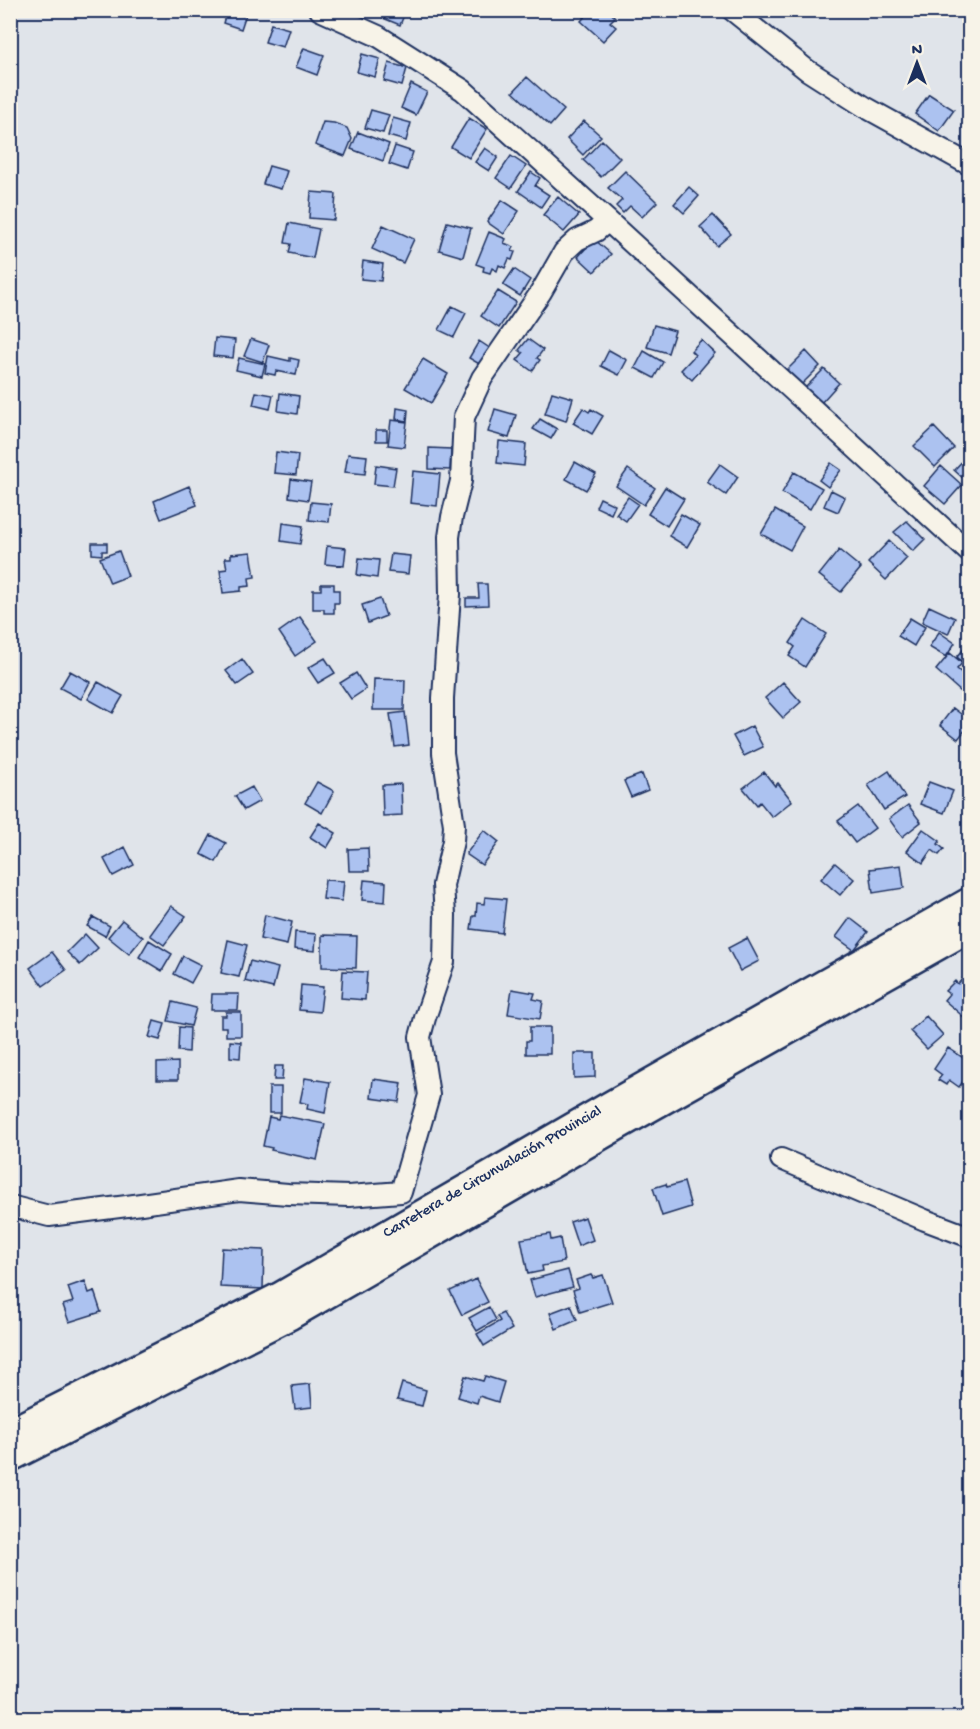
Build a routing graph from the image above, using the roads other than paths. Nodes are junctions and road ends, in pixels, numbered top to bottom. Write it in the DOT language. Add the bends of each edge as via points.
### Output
graph roads {
  1 [pos="732,10"];
  2 [pos="321,11"];
  3 [pos="969,165"];
  4 [pos="608,221"];
  5 [pos="969,553"];
  6 [pos="969,902"];
  7 [pos="969,927"];
  8 [pos="781,1158"];
  9 [pos="10,1206"];
  10 [pos="969,1238"];
  11 [pos="10,1433"];
  12 [pos="10,1457"];
  1 -- 3 [label="street" via="807,70"];
  2 -- 4 [label="street" via="378,36 463,90"];
  4 -- 5 [label="street"];
  4 -- 9 [label="street" via="564,252 482,378 464,417 461,481 449,537 450,594 443,698 443,753 454,825 443,885 444,962 420,1037 429,1095 401,1192 349,1196 238,1190 49,1216"];
  6 -- 11 [label="highway, Carretera de Circunvalación Provincial" via="280,1297"];
  7 -- 12 [label="highway, Carretera de Circunvalación Provincial" via="290,1316"];
  8 -- 10 [label="street"];
}
